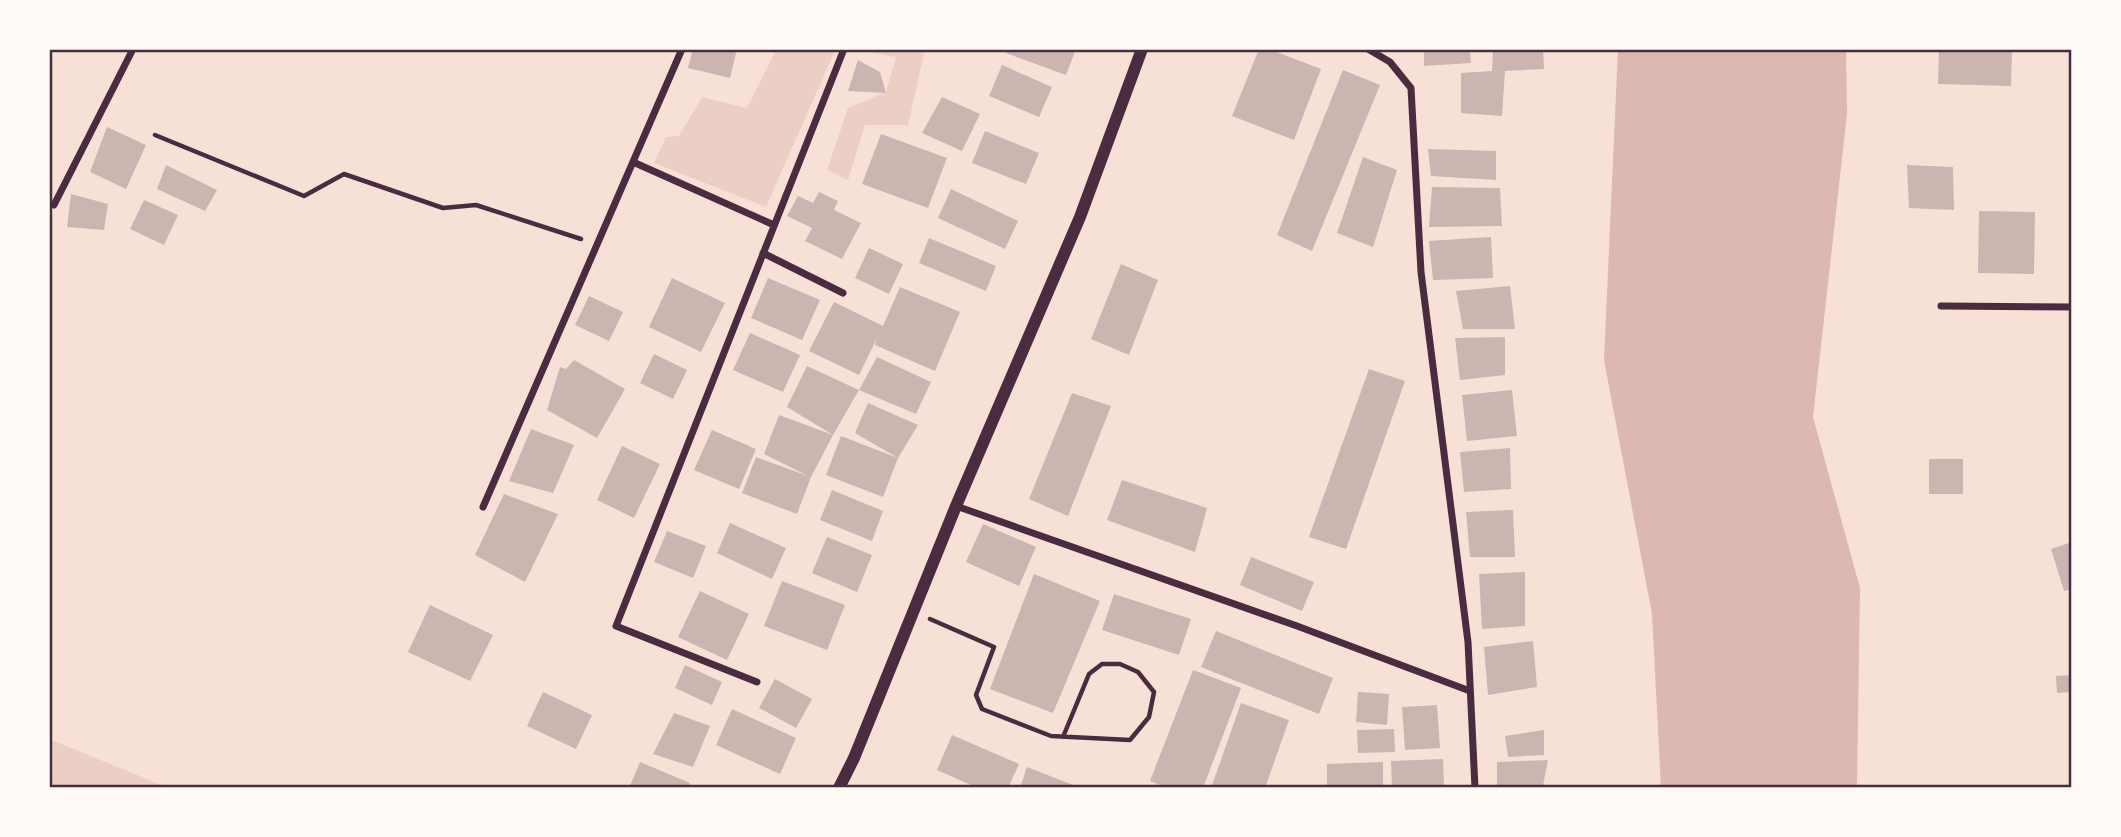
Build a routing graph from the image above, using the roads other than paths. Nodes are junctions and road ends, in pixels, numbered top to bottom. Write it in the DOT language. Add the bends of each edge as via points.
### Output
graph roads {
  1 [pos="132,49"];
  2 [pos="682,49"];
  3 [pos="844,49"];
  4 [pos="1142,49"];
  5 [pos="1368,49"];
  6 [pos="633,162"];
  7 [pos="54,205"];
  8 [pos="774,225"];
  9 [pos="763,253"];
  10 [pos="843,293"];
  11 [pos="1941,306"];
  12 [pos="2072,307"];
  13 [pos="956,506"];
  14 [pos="483,508"];
  15 [pos="757,682"];
  16 [pos="1470,691"];
  17 [pos="839,788"];
  18 [pos="1475,788"];
  1 -- 7 [label="street"];
  2 -- 6 [label="street"];
  3 -- 8 [label="street"];
  4 -- 13 [label="street" via="1080,217"];
  5 -- 16 [label="street" via="1390,62 1411,88 1421,272 1468,642"];
  6 -- 8 [label="street"];
  6 -- 14 [label="street"];
  8 -- 9 [label="street"];
  9 -- 10 [label="street"];
  9 -- 15 [label="street" via="615,626"];
  11 -- 12 [label="street"];
  13 -- 16 [label="street"];
  13 -- 17 [label="street"];
  16 -- 18 [label="street"];
}
